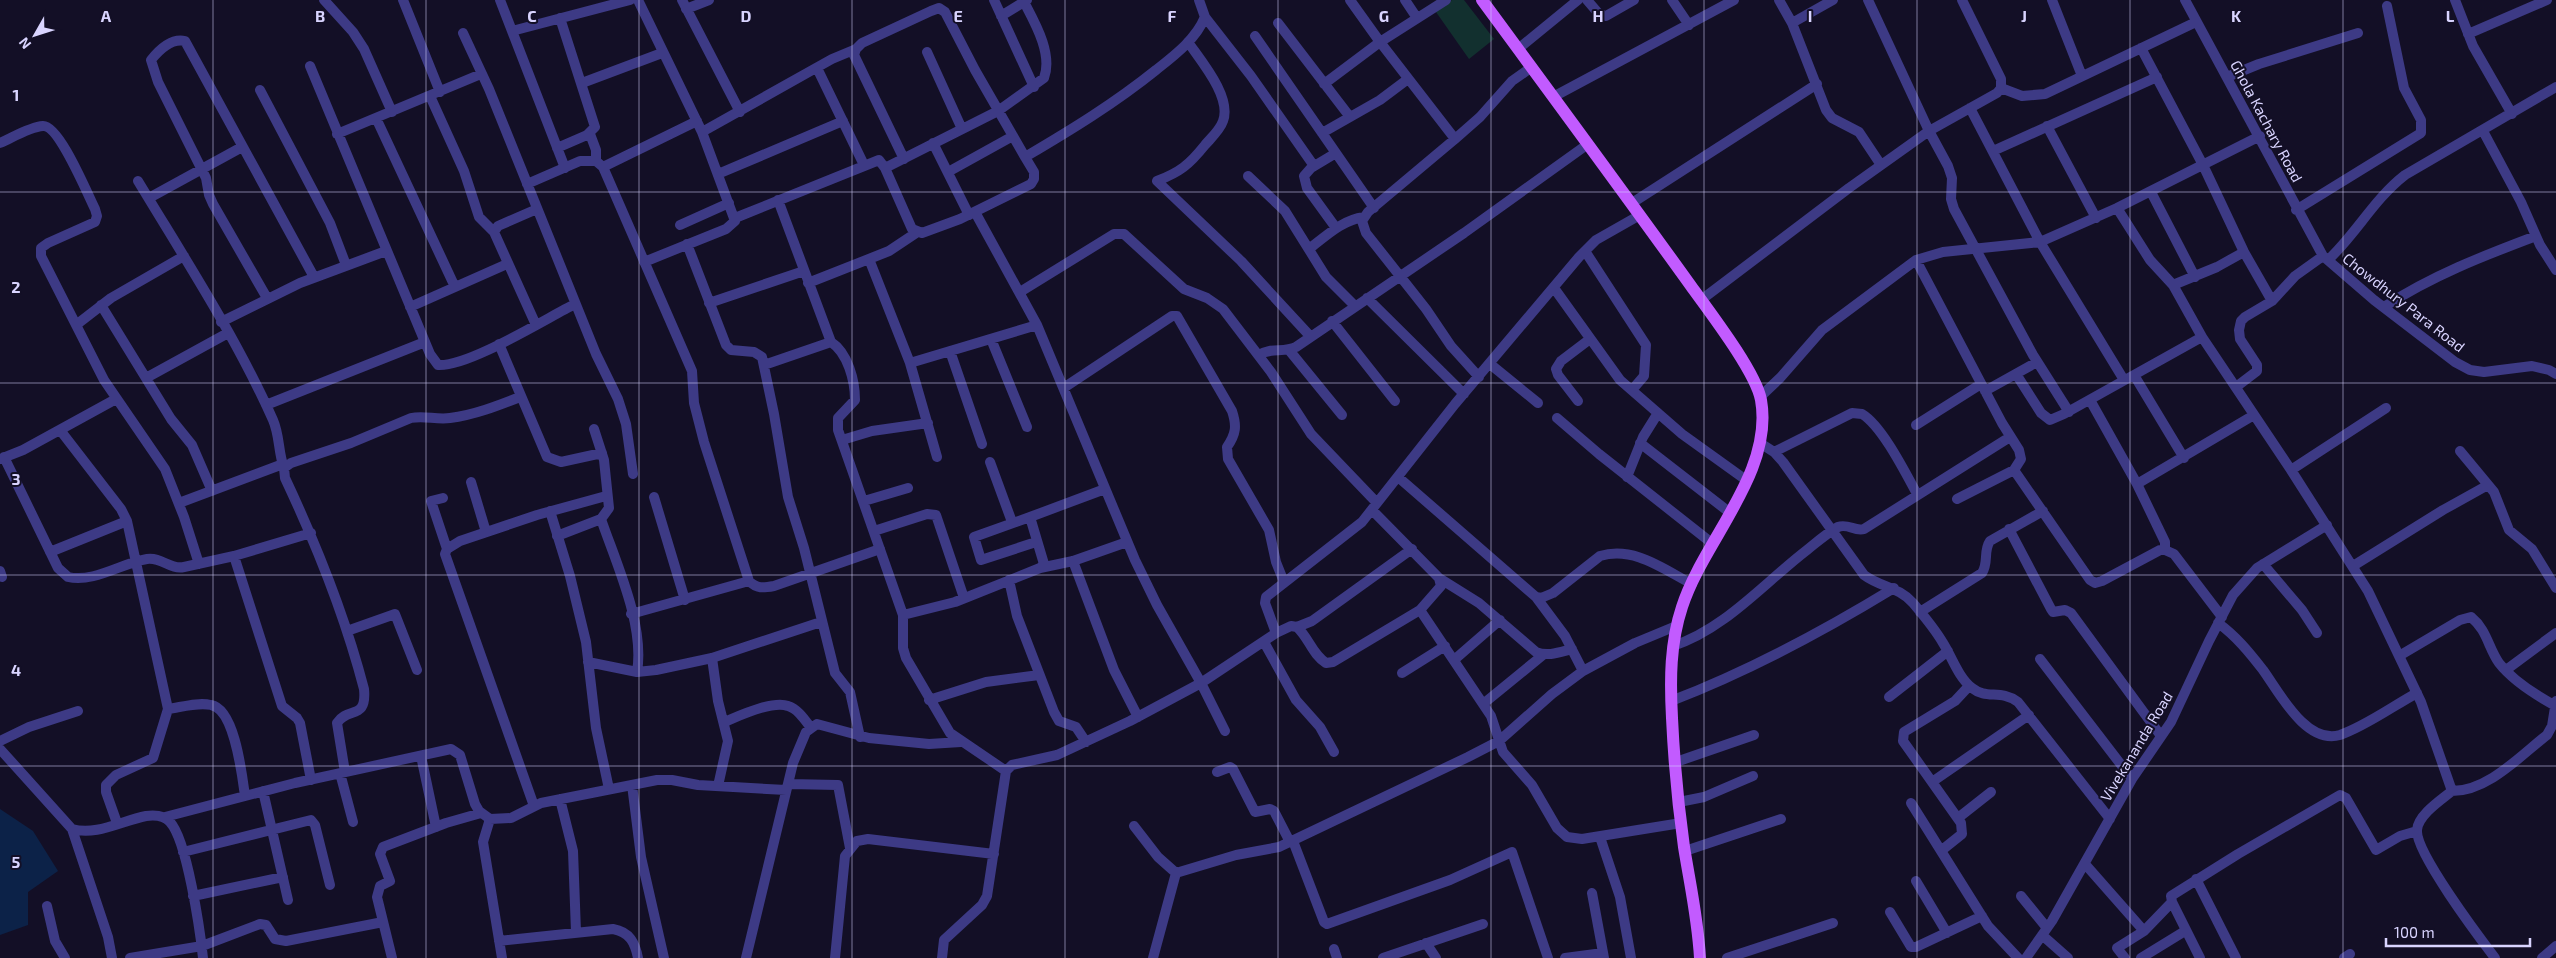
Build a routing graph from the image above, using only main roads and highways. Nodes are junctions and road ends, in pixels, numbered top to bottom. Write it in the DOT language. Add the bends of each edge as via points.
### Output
graph roads {
  1 [pos="1482,0"];
  2 [pos="1700,958"];
  1 -- 2 [label="main road" via="1701,300 1747,368 1760,396 1760,443 1746,480 1692,584 1676,626 1673,646 1671,701 1679,802"];
}
